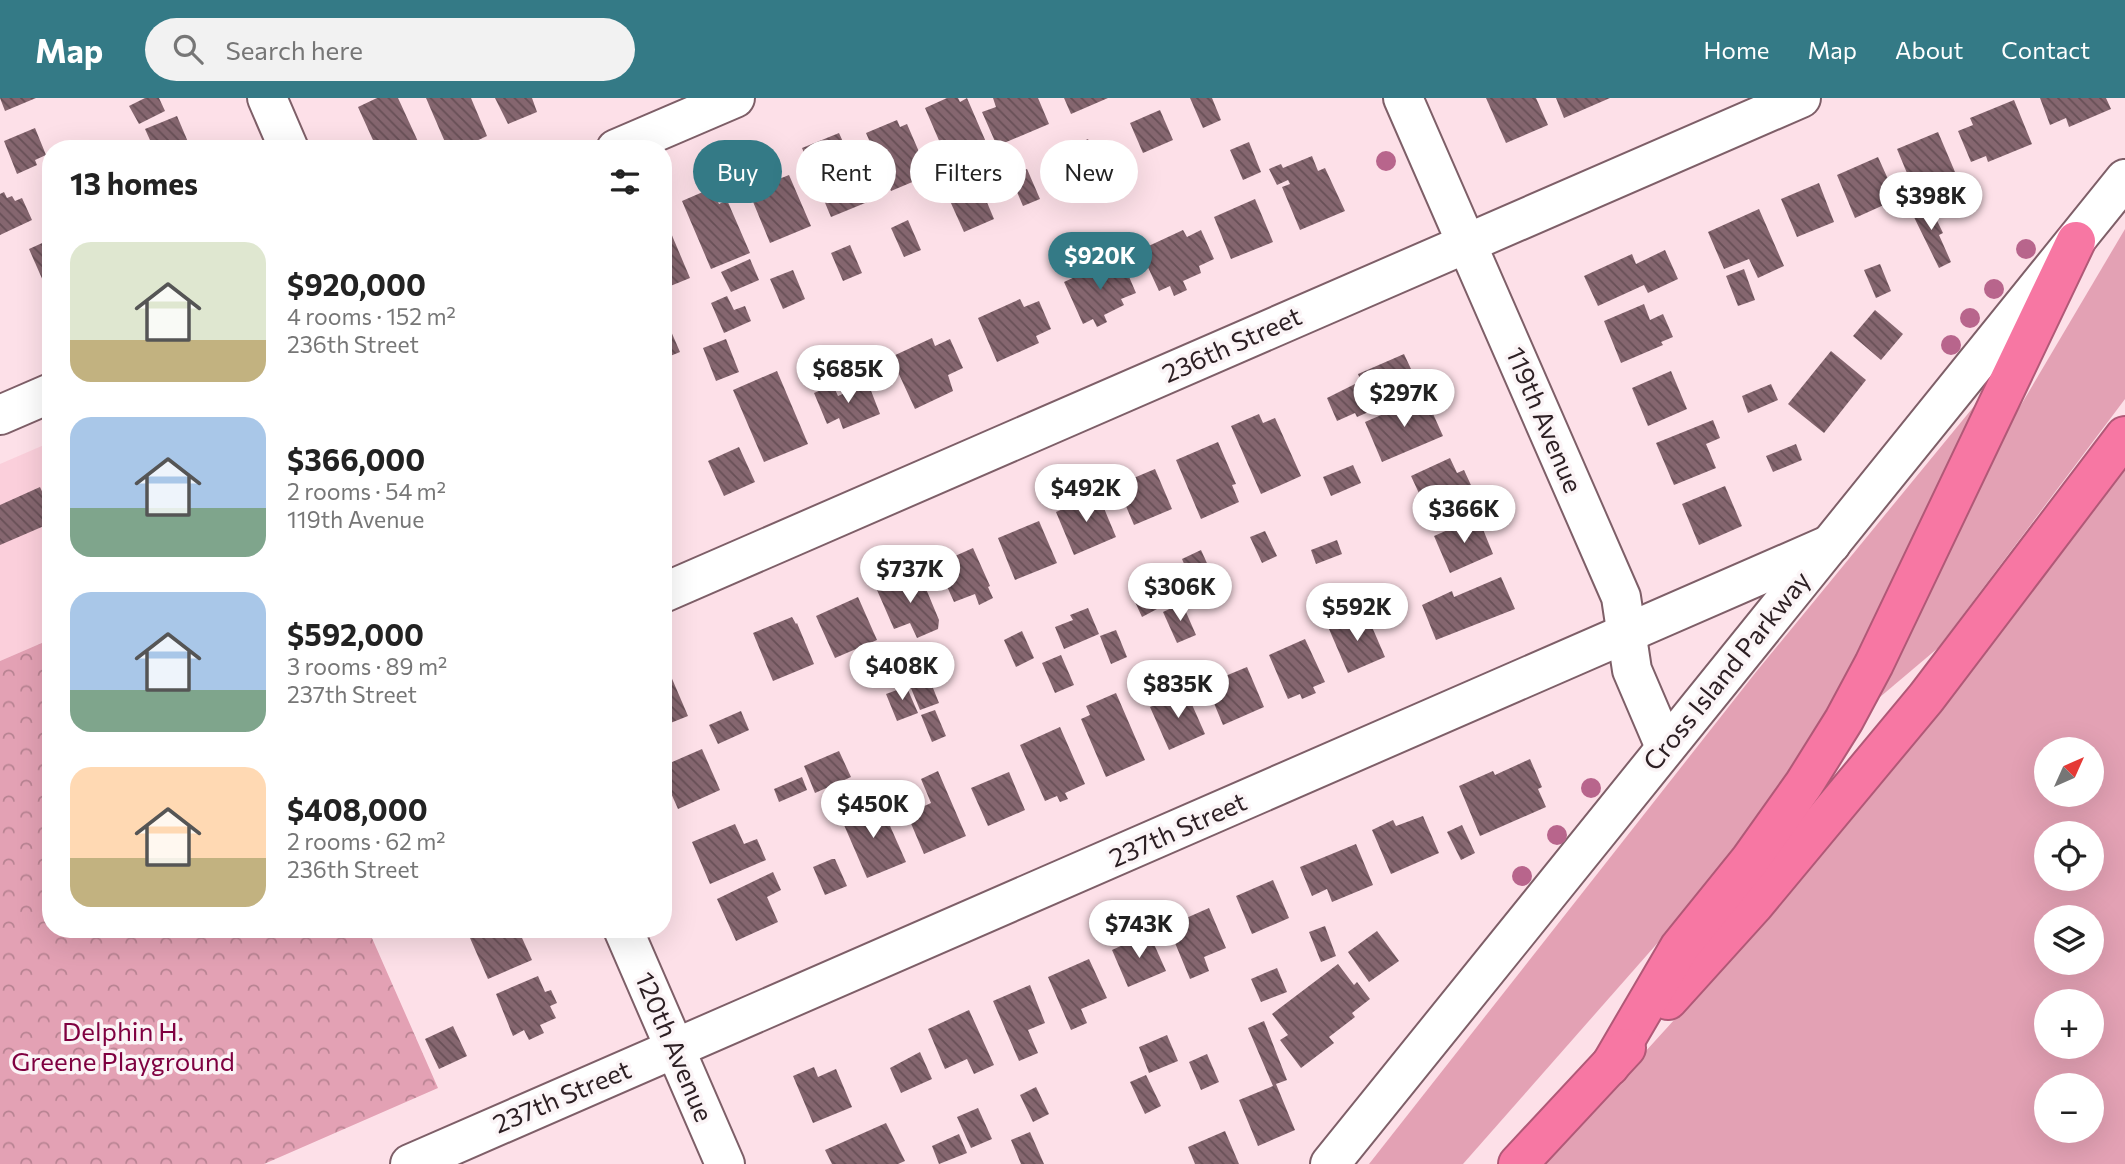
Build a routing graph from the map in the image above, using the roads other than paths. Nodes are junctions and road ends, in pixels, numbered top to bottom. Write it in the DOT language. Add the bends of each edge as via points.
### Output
graph roads {
  1 [pos="267,98"];
  2 [pos="735,98"];
  3 [pos="1403,98"];
  4 [pos="1801,98"];
  5 [pos="285,140"];
  6 [pos="638,140"];
  7 [pos="2125,180"];
  8 [pos="2076,241"];
  9 [pos="1467,243"];
  10 [pos="42,397"];
  11 [pos="0,415"];
  12 [pos="2125,436"];
  13 [pos="1831,544"];
  14 [pos="672,589"];
  15 [pos="1626,634"];
  16 [pos="1665,747"];
  17 [pos="627,938"];
  18 [pos="675,1050"];
  19 [pos="1610,1066"];
  20 [pos="410,1164"];
  21 [pos="725,1164"];
  22 [pos="1330,1164"];
  23 [pos="1518,1164"];
  1 -- 5 [label="street"];
  2 -- 6 [label="street"];
  3 -- 9 [label="street, 119th Avenue"];
  4 -- 9 [label="street, 236th Street"];
  7 -- 8 [label="street, Cross Island Parkway"];
  8 -- 13 [label="street, Cross Island Parkway"];
  8 -- 19 [label="highway" via="1844,720 1758,849 1679,948"];
  9 -- 14 [label="street, 236th Street"];
  9 -- 15 [label="street, 119th Avenue" via="1621,597"];
  10 -- 11 [label="street"];
  12 -- 19 [label="highway" via="1926,698 1753,906"];
  13 -- 15 [label="street, 237th Street"];
  13 -- 16 [label="street, Cross Island Parkway"];
  15 -- 16 [label="street, 119th Avenue" via="1632,670"];
  15 -- 18 [label="street, 237th Street"];
  16 -- 22 [label="street, Cross Island Parkway"];
  17 -- 18 [label="street, 120th Avenue"];
  18 -- 20 [label="street, 237th Street"];
  18 -- 21 [label="street, 120th Avenue"];
  19 -- 23 [label="highway"];
}
